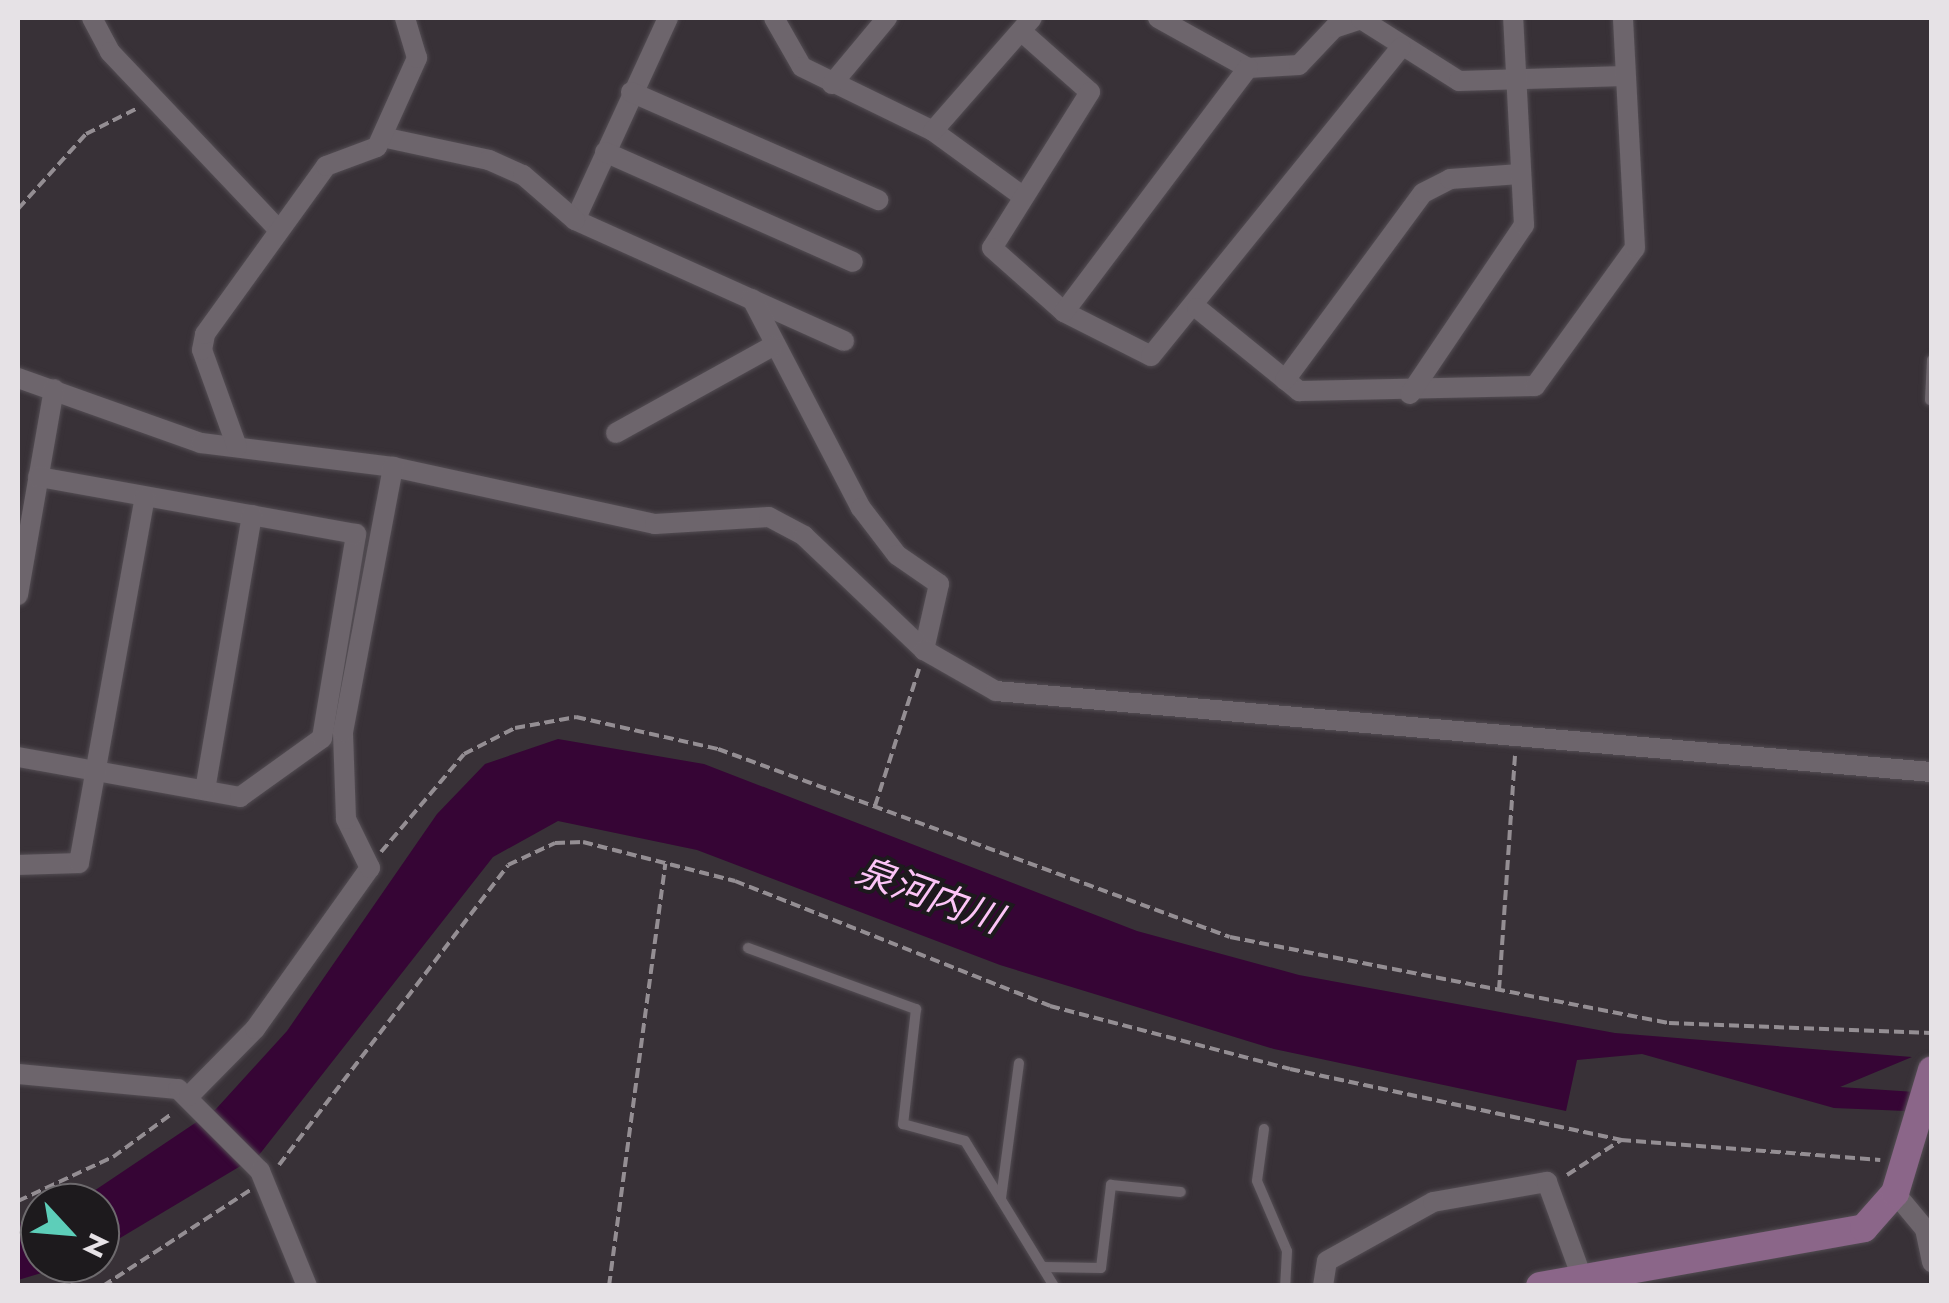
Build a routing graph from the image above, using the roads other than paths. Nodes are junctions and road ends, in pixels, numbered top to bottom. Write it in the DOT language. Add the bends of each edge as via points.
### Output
graph roads {
  1 [pos="92,18"];
  2 [pos="405,18"];
  3 [pos="668,18"];
  4 [pos="774,18"];
  5 [pos="887,18"];
  6 [pos="1158,18"];
  7 [pos="1512,18"];
  8 [pos="1622,18"];
  9 [pos="1026,24"];
  10 [pos="1401,47"];
  11 [pos="1248,68"];
  12 [pos="1625,76"];
  13 [pos="1515,80"];
  14 [pos="832,84"];
  15 [pos="631,92"];
  16 [pos="933,131"];
  17 [pos="382,137"];
  18 [pos="604,152"];
  19 [pos="1520,174"];
  20 [pos="1021,195"];
  21 [pos="878,200"];
  22 [pos="575,220"];
  23 [pos="277,228"];
  24 [pos="853,262"];
  25 [pos="752,299"];
  26 [pos="1198,308"];
  27 [pos="1064,312"];
  28 [pos="844,341"];
  29 [pos="773,346"];
  30 [pos="1932,360"];
  31 [pos="18,378"];
  32 [pos="1285,380"];
  33 [pos="54,389"];
  34 [pos="1410,394"];
  35 [pos="1930,400"];
  36 [pos="616,433"];
  37 [pos="236,448"];
  38 [pos="392,467"];
  39 [pos="38,477"];
  40 [pos="144,498"];
  41 [pos="252,516"];
  42 [pos="18,595"];
  43 [pos="924,650"];
  44 [pos="18,757"];
  45 [pos="97,771"];
  46 [pos="1932,772"];
  47 [pos="204,790"];
  48 [pos="18,864"];
  49 [pos="748,948"];
  50 [pos="1019,1063"];
  51 [pos="1932,1070"];
  52 [pos="18,1074"];
  53 [pos="192,1100"];
  54 [pos="1264,1128"];
  55 [pos="1181,1192"];
  56 [pos="1895,1193"];
  57 [pos="1001,1198"];
  58 [pos="1932,1262"];
  59 [pos="1044,1267"];
  60 [pos="1586,1282"];
  61 [pos="307,1286"];
  62 [pos="1054,1286"];
  63 [pos="1285,1286"];
  64 [pos="1324,1286"];
  65 [pos="1540,1286"];
  1 -- 23 [label="street" via="153,95"];
  2 -- 17 [label="street" via="417,58"];
  3 -- 15 [label="street"];
  4 -- 14 [label="street" via="802,67"];
  5 -- 14 [label="street"];
  6 -- 11 [label="street"];
  7 -- 13 [label="street"];
  8 -- 12 [label="street"];
  9 -- 16 [label="street"];
  9 -- 20 [label="street" via="1090,92"];
  10 -- 11 [label="street" via="1349,20 1300,65"];
  10 -- 13 [label="street" via="1459,81"];
  10 -- 26 [label="street"];
  11 -- 27 [label="street"];
  12 -- 13 [label="street"];
  12 -- 34 [label="street" via="1635,248 1621,279 1535,386"];
  13 -- 19 [label="street"];
  14 -- 16 [label="street"];
  15 -- 18 [label="street"];
  15 -- 21 [label="street"];
  16 -- 20 [label="street"];
  17 -- 22 [label="street" via="488,160 524,175"];
  17 -- 23 [label="street" via="362,156 326,166"];
  18 -- 22 [label="street"];
  18 -- 24 [label="street"];
  19 -- 32 [label="street" via="1450,179 1423,193"];
  19 -- 34 [label="street" via="1518,240"];
  20 -- 27 [label="street" via="992,248"];
  22 -- 25 [label="street"];
  23 -- 37 [label="street" via="202,350"];
  25 -- 28 [label="street"];
  25 -- 29 [label="street"];
  26 -- 27 [label="street" via="1151,356"];
  26 -- 32 [label="street"];
  29 -- 36 [label="street"];
  29 -- 43 [label="street" via="861,508 897,555 940,584"];
  30 -- 35 [label="lane"];
  31 -- 33 [label="street"];
  32 -- 34 [label="street" via="1319,396"];
  33 -- 37 [label="street" via="162,435"];
  33 -- 39 [label="street"];
  37 -- 38 [label="street"];
  38 -- 43 [label="street" via="655,524 769,517 804,536"];
  38 -- 53 [label="street" via="343,732 346,820 370,868 256,1029"];
  39 -- 40 [label="street"];
  39 -- 42 [label="street"];
  40 -- 41 [label="street"];
  40 -- 45 [label="street"];
  41 -- 47 [label="street"];
  41 -- 47 [label="street" via="356,534 322,738 240,797"];
  43 -- 46 [label="street" via="996,691"];
  44 -- 45 [label="street"];
  45 -- 47 [label="street"];
  45 -- 48 [label="street" via="79,863"];
  49 -- 57 [label="lane" via="916,1008 903,1124 957,1134"];
  50 -- 57 [label="lane"];
  51 -- 56 [label="street"];
  52 -- 53 [label="street"];
  53 -- 61 [label="street" via="262,1176"];
  54 -- 63 [label="lane" via="1258,1181 1287,1252"];
  55 -- 59 [label="lane" via="1111,1185 1101,1268"];
  56 -- 58 [label="street" via="1924,1229"];
  56 -- 60 [label="street" via="1864,1228 1835,1240"];
  57 -- 59 [label="lane"];
  59 -- 62 [label="lane"];
  60 -- 64 [label="street" via="1547,1182 1433,1202 1327,1261"];
  60 -- 65 [label="street"];
}
